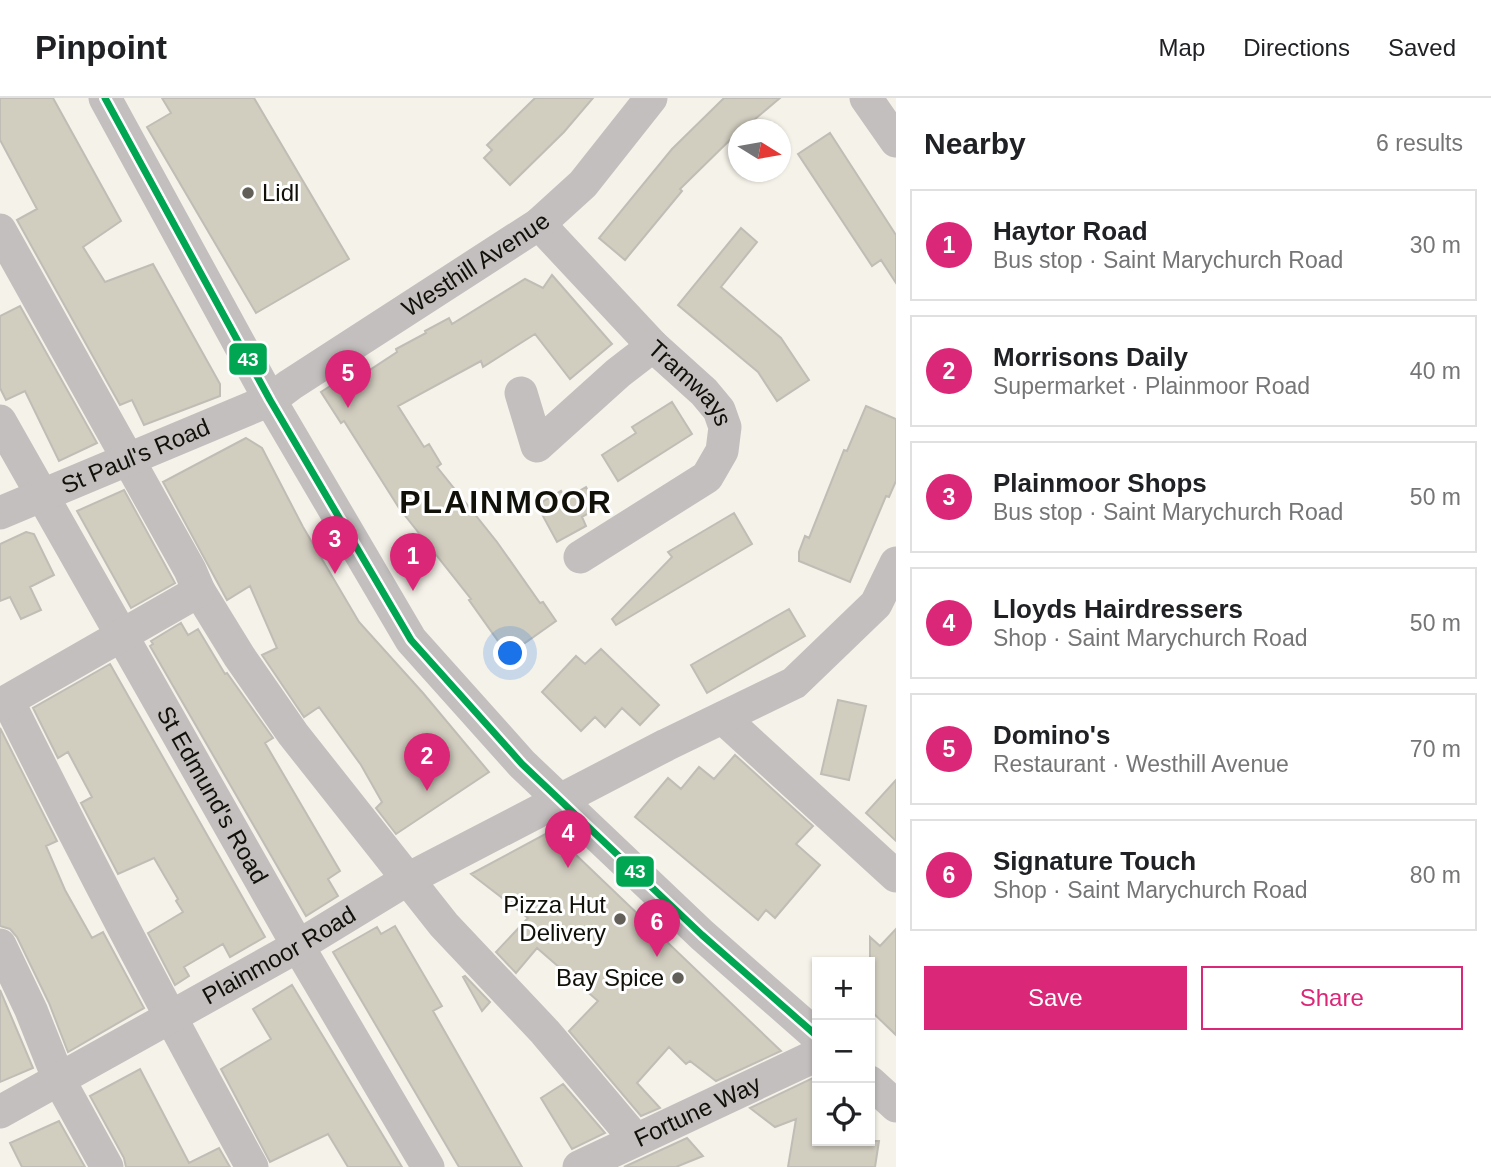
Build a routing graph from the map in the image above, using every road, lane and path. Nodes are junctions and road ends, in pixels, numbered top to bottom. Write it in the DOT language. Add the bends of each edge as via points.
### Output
graph roads {
  1 [pos="105,98"];
  2 [pos="651,98"];
  3 [pos="866,98"];
  4 [pos="896,141"];
  5 [pos="539,224"];
  6 [pos="0,230"];
  7 [pos="653,346"];
  8 [pos="521,393"];
  9 [pos="270,400"];
  10 [pos="0,421"];
  11 [pos="128,460"];
  12 [pos="43,495"];
  13 [pos="0,513"];
  14 [pos="580,557"];
  15 [pos="896,564"];
  16 [pos="199,591"];
  17 [pos="123,634"];
  18 [pos="4,703"];
  19 [pos="723,718"];
  20 [pos="561,800"];
  21 [pos="896,876"];
  22 [pos="408,879"];
  23 [pos="0,945"];
  24 [pos="298,946"];
  25 [pos="170,1019"];
  26 [pos="812,1032"];
  27 [pos="812,1057"];
  28 [pos="59,1080"];
  29 [pos="871,1083"];
  30 [pos="896,1106"];
  31 [pos="0,1112"];
  32 [pos="636,1140"];
  33 [pos="107,1167"];
  34 [pos="252,1167"];
  35 [pos="428,1167"];
  36 [pos="579,1167"];
  1 -- 9 [label="street"];
  2 -- 5 [label="street, Westhill Avenue" via="583,184"];
  3 -- 4 [label="street"];
  5 -- 7 [label="street, Tramways"];
  5 -- 9 [label="street, Westhill Avenue"];
  6 -- 11 [label="street"];
  7 -- 8 [label="street" via="537,446"];
  7 -- 14 [label="street, Tramways" via="719,410 725,426 722,451 707,477"];
  9 -- 11 [label="street, St Paul's Road"];
  9 -- 20 [label="street" via="411,640 522,764"];
  10 -- 12 [label="street, St Edmund's Road"];
  11 -- 12 [label="street, St Paul's Road"];
  11 -- 16 [label="street"];
  12 -- 13 [label="street, St Paul's Road"];
  12 -- 17 [label="street, St Edmund's Road"];
  15 -- 19 [label="street, Plainmoor Road" via="876,604 794,682"];
  16 -- 17 [label="street"];
  16 -- 22 [label="street" via="293,734"];
  17 -- 18 [label="street"];
  17 -- 24 [label="street, St Edmund's Road"];
  18 -- 25 [label="street"];
  19 -- 20 [label="street, Plainmoor Road"];
  19 -- 21 [label="street"];
  20 -- 22 [label="street, Plainmoor Road"];
  20 -- 26 [label="street" via="702,935"];
  22 -- 24 [label="street, Plainmoor Road"];
  22 -- 32 [label="street"];
  23 -- 28 [label="street"];
  24 -- 25 [label="street, Plainmoor Road"];
  24 -- 35 [label="street, St Edmund's Road"];
  25 -- 28 [label="street, Plainmoor Road"];
  25 -- 34 [label="street"];
  27 -- 32 [label="street, Fortune Way"];
  28 -- 31 [label="street, Plainmoor Road"];
  28 -- 33 [label="street"];
  29 -- 30 [label="street"];
  32 -- 36 [label="street, Fortune Way"];
}
